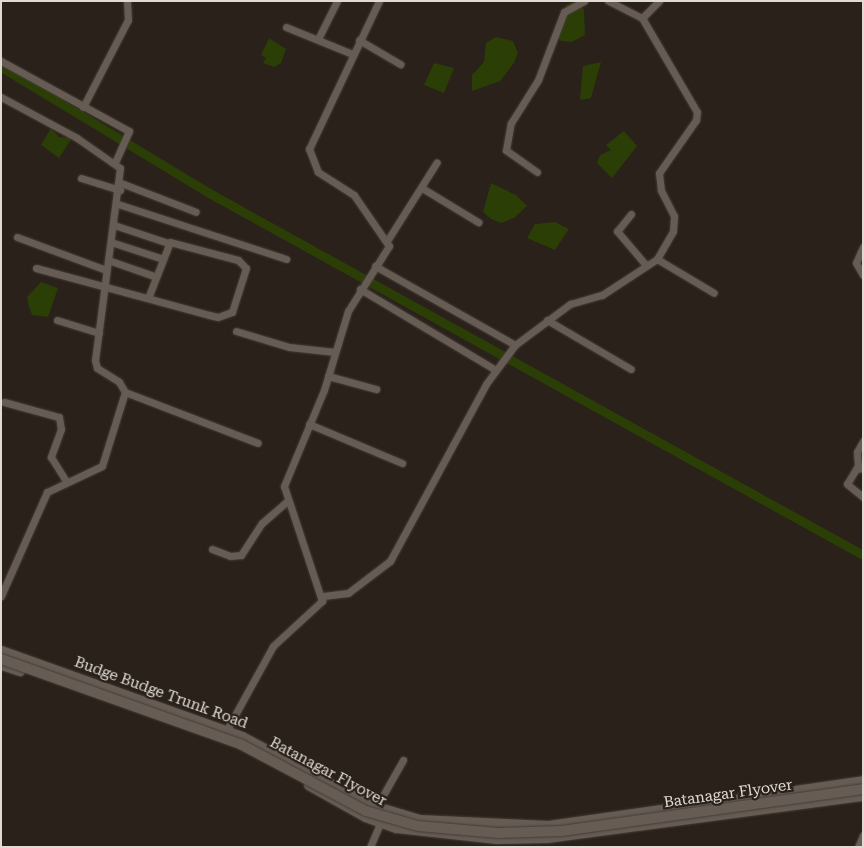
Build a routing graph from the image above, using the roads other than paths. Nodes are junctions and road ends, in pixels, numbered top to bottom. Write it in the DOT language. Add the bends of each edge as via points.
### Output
graph roads {
  1 [pos="127,1"];
  2 [pos="337,1"];
  3 [pos="379,1"];
  4 [pos="584,1"];
  5 [pos="608,1"];
  6 [pos="659,1"];
  7 [pos="618,3"];
  8 [pos="642,18"];
  9 [pos="286,27"];
  10 [pos="319,37"];
  11 [pos="359,40"];
  12 [pos="352,54"];
  13 [pos="1,61"];
  14 [pos="400,64"];
  15 [pos="1,97"];
  16 [pos="83,107"];
  17 [pos="437,162"];
  18 [pos="115,163"];
  19 [pos="537,172"];
  20 [pos="81,178"];
  21 [pos="121,187"];
  22 [pos="422,188"];
  23 [pos="118,204"];
  24 [pos="196,212"];
  25 [pos="631,214"];
  26 [pos="478,222"];
  27 [pos="114,224"];
  28 [pos="18,237"];
  29 [pos="387,241"];
  30 [pos="111,242"];
  31 [pos="168,243"];
  32 [pos="863,247"];
  33 [pos="160,258"];
  34 [pos="657,258"];
  35 [pos="286,259"];
  36 [pos="108,260"];
  37 [pos="645,264"];
  38 [pos="375,267"];
  39 [pos="36,268"];
  40 [pos="106,270"];
  41 [pos="863,275"];
  42 [pos="154,276"];
  43 [pos="104,286"];
  44 [pos="361,287"];
  45 [pos="714,293"];
  46 [pos="148,298"];
  47 [pos="57,320"];
  48 [pos="547,320"];
  49 [pos="236,331"];
  50 [pos="99,333"];
  51 [pos="514,346"];
  52 [pos="335,352"];
  53 [pos="497,368"];
  54 [pos="631,369"];
  55 [pos="328,376"];
  56 [pos="376,389"];
  57 [pos="125,392"];
  58 [pos="4,402"];
  59 [pos="309,424"];
  60 [pos="863,441"];
  61 [pos="258,443"];
  62 [pos="402,463"];
  63 [pos="861,468"];
  64 [pos="66,482"];
  65 [pos="863,497"];
  66 [pos="287,501"];
  67 [pos="212,549"];
  68 [pos="1,596"];
  69 [pos="323,596"];
  70 [pos="1,650"];
  71 [pos="1,659"];
  72 [pos="1,664"];
  73 [pos="226,730"];
  74 [pos="220,742"];
  75 [pos="403,760"];
  76 [pos="863,780"];
  77 [pos="863,789"];
  78 [pos="863,796"];
  79 [pos="377,806"];
  80 [pos="380,822"];
  81 [pos="863,835"];
  82 [pos="370,847"];
  83 [pos="858,847"];
  1 -- 16 [label="street" via="128,20"];
  2 -- 10 [label="street"];
  3 -- 11 [label="street"];
  4 -- 19 [label="street" via="564,12 538,80 511,123 506,150"];
  5 -- 7 [label="street"];
  6 -- 8 [label="street"];
  7 -- 8 [label="street"];
  8 -- 34 [label="street" via="697,116 660,173 661,190 675,223"];
  9 -- 10 [label="street"];
  10 -- 12 [label="street"];
  11 -- 12 [label="street"];
  11 -- 14 [label="street"];
  12 -- 29 [label="street" via="311,142 309,156 318,172 354,195"];
  13 -- 16 [label="street"];
  15 -- 18 [label="street"];
  16 -- 18 [label="street" via="130,135"];
  17 -- 22 [label="street"];
  18 -- 21 [label="street"];
  20 -- 21 [label="street"];
  21 -- 23 [label="street"];
  21 -- 24 [label="street"];
  22 -- 26 [label="street"];
  22 -- 29 [label="street"];
  23 -- 27 [label="street"];
  23 -- 35 [label="street"];
  25 -- 37 [label="street" via="618,231"];
  27 -- 30 [label="street"];
  27 -- 31 [label="street"];
  28 -- 40 [label="street"];
  29 -- 38 [label="street" via="387,251"];
  30 -- 33 [label="street"];
  30 -- 36 [label="street"];
  31 -- 33 [label="street"];
  31 -- 46 [label="street" via="242,262 245,273 232,312 218,316"];
  32 -- 41 [label="street" via="856,263"];
  33 -- 42 [label="street"];
  34 -- 37 [label="street"];
  34 -- 45 [label="street"];
  36 -- 40 [label="street"];
  36 -- 42 [label="street"];
  37 -- 48 [label="street" via="602,295 570,304"];
  38 -- 44 [label="street"];
  38 -- 51 [label="street"];
  39 -- 43 [label="street"];
  40 -- 43 [label="street"];
  42 -- 46 [label="street"];
  43 -- 46 [label="street"];
  43 -- 50 [label="street"];
  44 -- 52 [label="street"];
  44 -- 53 [label="street"];
  47 -- 50 [label="street"];
  48 -- 51 [label="street"];
  48 -- 54 [label="street"];
  49 -- 52 [label="street" via="290,347"];
  50 -- 57 [label="street" via="97,368 119,382"];
  51 -- 53 [label="street"];
  52 -- 55 [label="street"];
  53 -- 69 [label="street" via="390,561 348,593"];
  55 -- 56 [label="street"];
  55 -- 59 [label="street"];
  57 -- 61 [label="street"];
  57 -- 64 [label="street" via="102,466"];
  58 -- 64 [label="street" via="59,418 61,429 51,457"];
  59 -- 62 [label="street"];
  59 -- 66 [label="street" via="285,481"];
  60 -- 63 [label="street" via="857,452"];
  63 -- 65 [label="street" via="848,488"];
  64 -- 68 [label="street" via="47,492"];
  66 -- 67 [label="street" via="262,523 240,555 230,556"];
  66 -- 69 [label="street"];
  69 -- 73 [label="street" via="319,607 270,652"];
  70 -- 73 [label="street, Budge Budge Trunk Road"];
  71 -- 77 [label="main road, Batanagar Flyover, bridge" via="240,744 366,811 418,826 499,833 561,832"];
  72 -- 74 [label="street, Budge Budge Trunk Road"];
  73 -- 74 [label="street"];
  73 -- 79 [label="street, Budge Budge Trunk Road" via="280,753"];
  74 -- 80 [label="street, Budge Budge Trunk Road"];
  75 -- 79 [label="street"];
  76 -- 79 [label="street, Budge Budge Trunk Road" via="548,825 419,819"];
  78 -- 80 [label="street, Budge Budge Trunk Road" via="547,838 431,834"];
  80 -- 82 [label="street"];
  81 -- 83 [label="street"];
}
